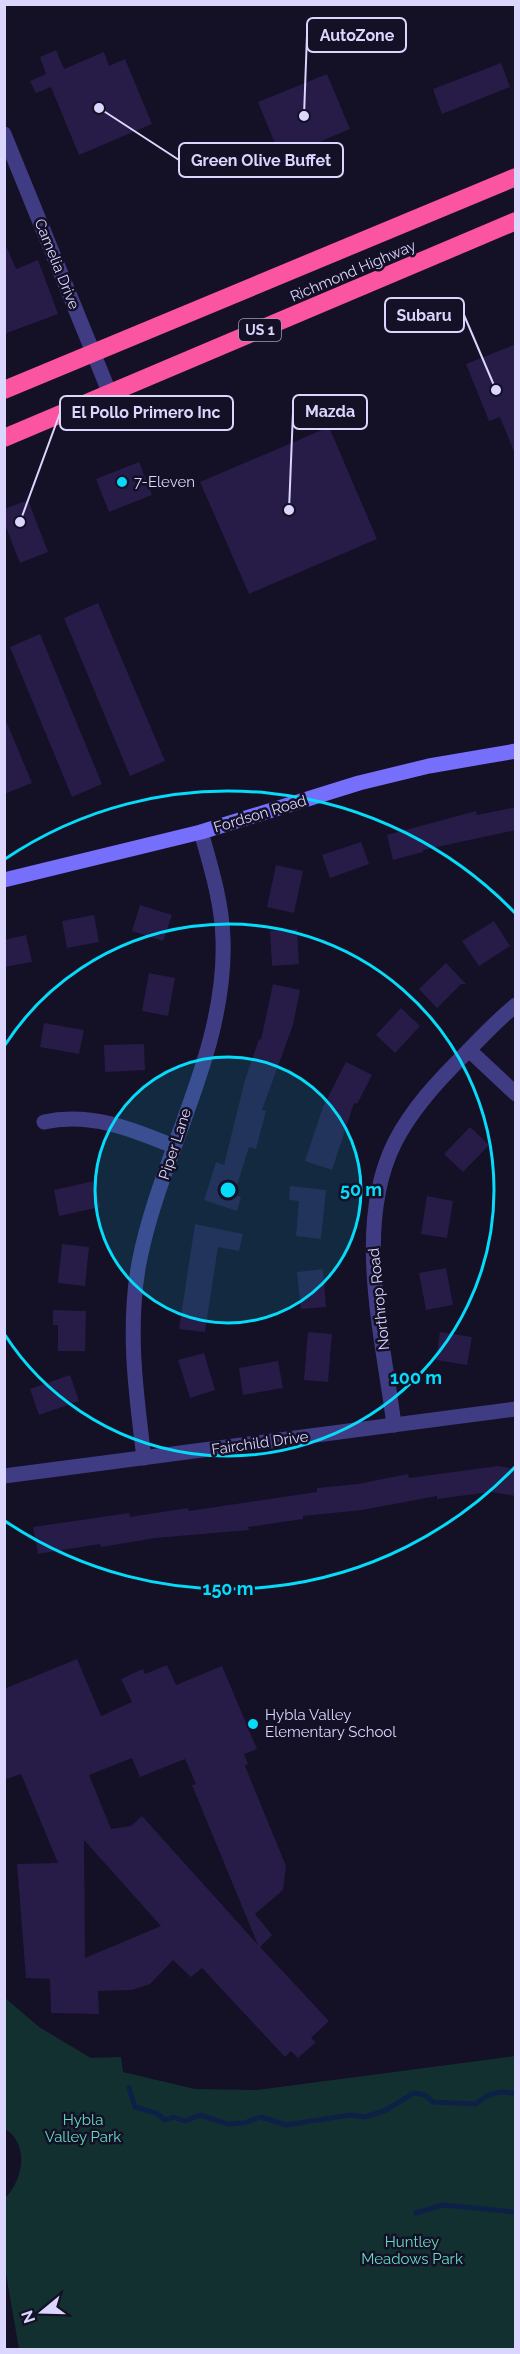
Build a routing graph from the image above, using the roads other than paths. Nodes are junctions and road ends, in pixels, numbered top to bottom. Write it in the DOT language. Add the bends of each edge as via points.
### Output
graph roads {
  1 [pos="4,134"];
  2 [pos="516,177"];
  3 [pos="516,221"];
  4 [pos="93,353"];
  5 [pos="4,390"];
  6 [pos="110,394"];
  7 [pos="4,438"];
  8 [pos="516,751"];
  9 [pos="201,832"];
  10 [pos="4,880"];
  11 [pos="516,1005"];
  12 [pos="469,1050"];
  13 [pos="516,1094"];
  14 [pos="44,1122"];
  15 [pos="174,1146"];
  16 [pos="516,1410"];
  17 [pos="394,1425"];
  18 [pos="144,1458"];
  19 [pos="4,1476"];
  1 -- 4 [label="street, Camelia Drive"];
  2 -- 4 [label="highway, Richmond Highway"];
  3 -- 6 [label="highway, Richmond Highway / US 1"];
  4 -- 5 [label="highway, Richmond Highway"];
  4 -- 6 [label="street, Camelia Drive"];
  6 -- 7 [label="highway, Richmond Highway / US 1"];
  8 -- 9 [label="street, Fordson Road" via="359,783"];
  9 -- 10 [label="street, Fordson Road"];
  9 -- 15 [label="street, Piper Lane" via="220,907 222,973 211,1037"];
  11 -- 12 [label="street, Northrop Road"];
  12 -- 13 [label="street"];
  12 -- 17 [label="street, Northrop Road" via="407,1122 388,1157 377,1197 374,1265"];
  14 -- 15 [label="street" via="61,1118 104,1121"];
  15 -- 18 [label="street, Piper Lane" via="145,1235 135,1294 134,1379"];
  16 -- 17 [label="street, Fairchild Drive"];
  17 -- 18 [label="street, Fairchild Drive"];
  18 -- 19 [label="street, Fairchild Drive"];
}
